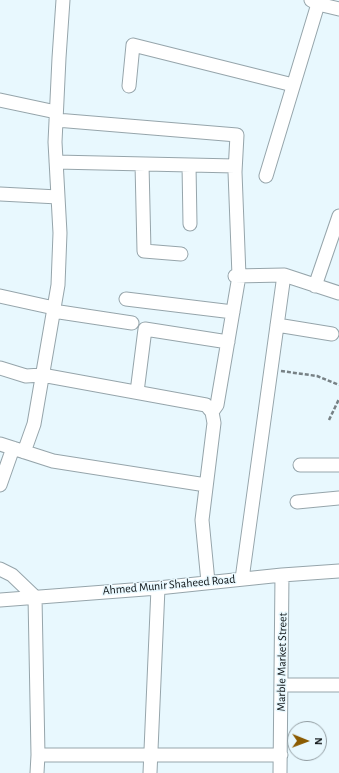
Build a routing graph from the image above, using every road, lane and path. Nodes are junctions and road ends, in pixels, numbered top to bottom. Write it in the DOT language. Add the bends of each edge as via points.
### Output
graph roads {
  1 [pos="63,0"];
  2 [pos="314,2"];
  3 [pos="339,9"];
  4 [pos="293,85"];
  5 [pos="129,86"];
  6 [pos="0,100"];
  7 [pos="56,116"];
  8 [pos="56,162"];
  9 [pos="142,164"];
  10 [pos="189,165"];
  11 [pos="235,166"];
  12 [pos="266,176"];
  13 [pos="0,194"];
  14 [pos="58,197"];
  15 [pos="339,216"];
  16 [pos="190,224"];
  17 [pos="181,254"];
  18 [pos="284,275"];
  19 [pos="237,276"];
  20 [pos="315,286"];
  21 [pos="339,293"];
  22 [pos="0,296"];
  23 [pos="126,299"];
  24 [pos="54,309"];
  25 [pos="233,312"];
  26 [pos="132,323"];
  27 [pos="277,325"];
  28 [pos="332,334"];
  29 [pos="228,342"];
  30 [pos="0,368"];
  31 [pos="271,370"];
  32 [pos="42,375"];
  33 [pos="339,384"];
  34 [pos="137,392"];
  35 [pos="339,399"];
  36 [pos="212,412"];
  37 [pos="329,420"];
  38 [pos="0,444"];
  39 [pos="19,450"];
  40 [pos="300,465"];
  41 [pos="339,465"];
  42 [pos="0,485"];
  43 [pos="206,485"];
  44 [pos="339,498"];
  45 [pos="297,502"];
  46 [pos="0,569"];
  47 [pos="339,571"];
  48 [pos="282,575"];
  49 [pos="242,579"];
  50 [pos="208,582"];
  51 [pos="158,588"];
  52 [pos="35,597"];
  53 [pos="0,600"];
  54 [pos="281,685"];
  55 [pos="339,685"];
  56 [pos="38,755"];
  57 [pos="150,755"];
  58 [pos="281,755"];
  59 [pos="37,773"];
  60 [pos="150,773"];
  61 [pos="280,773"];
  1 -- 7 [label="street"];
  2 -- 3 [label="street"];
  2 -- 4 [label="street"];
  4 -- 5 [label="street" via="133,44"];
  4 -- 12 [label="street"];
  6 -- 7 [label="street"];
  7 -- 8 [label="street"];
  7 -- 11 [label="street" via="236,135"];
  8 -- 9 [label="street"];
  8 -- 14 [label="street"];
  9 -- 10 [label="street"];
  9 -- 17 [label="street" via="144,251"];
  10 -- 11 [label="street"];
  10 -- 16 [label="street"];
  11 -- 19 [label="street"];
  13 -- 14 [label="street"];
  14 -- 24 [label="street" via="60,233 58,285"];
  15 -- 20 [label="street"];
  18 -- 19 [label="street"];
  18 -- 20 [label="street"];
  18 -- 27 [label="street"];
  19 -- 25 [label="street"];
  20 -- 21 [label="street"];
  22 -- 24 [label="street"];
  23 -- 25 [label="street"];
  24 -- 26 [label="street"];
  24 -- 32 [label="street"];
  25 -- 29 [label="street"];
  27 -- 28 [label="street"];
  27 -- 31 [label="street"];
  29 -- 34 [label="street" via="145,329"];
  29 -- 36 [label="street" via="217,405"];
  30 -- 32 [label="street" via="26,376"];
  31 -- 33 [label="path" via="317,376"];
  31 -- 49 [label="street"];
  32 -- 34 [label="street"];
  32 -- 39 [label="street" via="34,424"];
  34 -- 36 [label="street" via="206,405"];
  35 -- 37 [label="path"];
  36 -- 43 [label="street" via="214,423"];
  38 -- 39 [label="street"];
  39 -- 42 [label="street"];
  39 -- 43 [label="street" via="53,461"];
  40 -- 41 [label="street"];
  43 -- 50 [label="street" via="202,520"];
  44 -- 45 [label="street"];
  46 -- 52 [label="street" via="12,575"];
  47 -- 48 [label="street, Ahmed Munir Shaheed Road"];
  48 -- 49 [label="street, Ahmed Munir Shaheed Road"];
  48 -- 54 [label="street, Marble Market Street"];
  49 -- 50 [label="street, Ahmed Munir Shaheed Road"];
  50 -- 51 [label="street, Ahmed Munir Shaheed Road"];
  51 -- 52 [label="street, Ahmed Munir Shaheed Road"];
  51 -- 57 [label="street"];
  52 -- 53 [label="street, Ahmed Munir Shaheed Road"];
  52 -- 56 [label="street"];
  54 -- 55 [label="street"];
  54 -- 58 [label="street, Marble Market Street"];
  56 -- 57 [label="street"];
  56 -- 59 [label="street"];
  57 -- 58 [label="street"];
  57 -- 60 [label="street"];
  58 -- 61 [label="street, Marble Market Street"];
}
